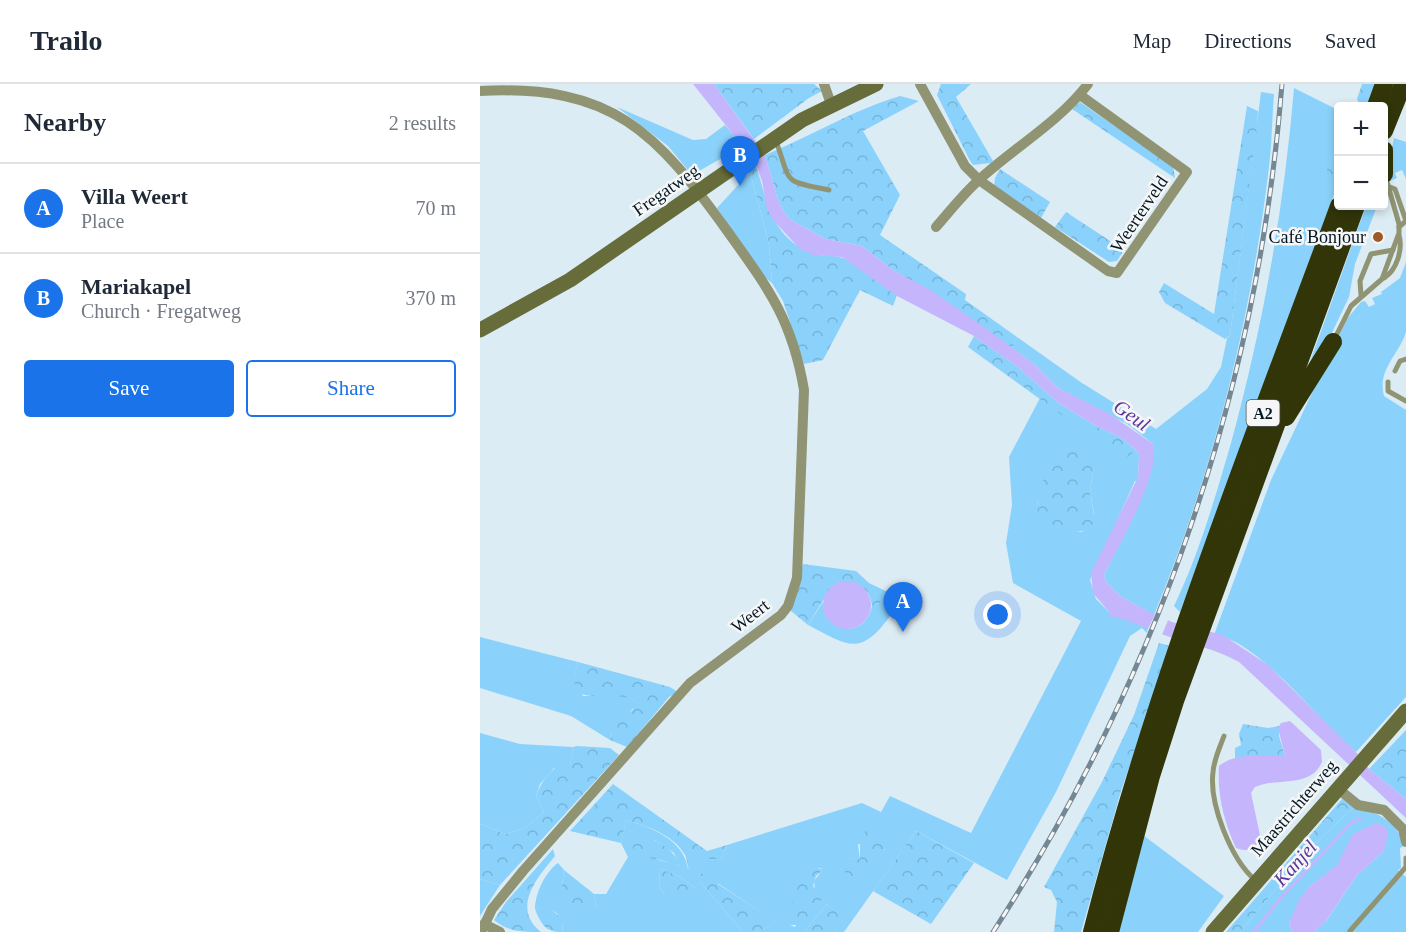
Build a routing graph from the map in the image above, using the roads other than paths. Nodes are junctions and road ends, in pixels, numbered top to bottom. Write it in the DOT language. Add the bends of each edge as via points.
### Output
graph roads {
  1 [pos="824,84"];
  2 [pos="876,84"];
  3 [pos="920,84"];
  4 [pos="1088,84"];
  5 [pos="1384,84"];
  6 [pos="1403,84"];
  7 [pos="480,91"];
  8 [pos="1080,95"];
  9 [pos="1377,102"];
  10 [pos="831,104"];
  11 [pos="1388,119"];
  12 [pos="769,140"];
  13 [pos="979,180"];
  14 [pos="694,186"];
  15 [pos="1388,187"];
  16 [pos="829,190"];
  17 [pos="1338,210"];
  18 [pos="1355,210"];
  19 [pos="936,227"];
  20 [pos="1399,235"];
  21 [pos="1393,250"];
  22 [pos="1382,279"];
  23 [pos="1361,295"];
  24 [pos="480,330"];
  25 [pos="1333,342"];
  26 [pos="1406,359"];
  27 [pos="1395,370"];
  28 [pos="1388,382"];
  29 [pos="1406,401"];
  30 [pos="1269,443"];
  31 [pos="1195,623"];
  32 [pos="1186,650"];
  33 [pos="1406,711"];
  34 [pos="1224,736"];
  35 [pos="1337,788"];
  36 [pos="1406,840"];
  37 [pos="1406,858"];
  38 [pos="1404,871"];
  39 [pos="1256,881"];
  40 [pos="482,928"];
  41 [pos="1350,931"];
  42 [pos="500,932"];
  43 [pos="1092,932"];
  44 [pos="1110,932"];
  45 [pos="1213,932"];
  1 -- 10 [label="street"];
  2 -- 10 [label="street, Fregatweg"];
  3 -- 13 [label="street, Weerterveld" via="965,166"];
  4 -- 8 [label="street"];
  5 -- 9 [label="highway"];
  6 -- 11 [label="highway"];
  7 -- 14 [label="street, Weert" via="536,87 591,99 644,130 665,149"];
  8 -- 13 [label="street"];
  8 -- 13 [label="street, Weerterveld" via="1187,171 1117,273 1108,272"];
  10 -- 12 [label="street, Fregatweg"];
  12 -- 14 [label="street, Fregatweg" via="741,161"];
  12 -- 16 [label="lane" via="788,178 794,183"];
  13 -- 19 [label="street"];
  14 -- 24 [label="street, Fregatweg" via="570,280"];
  14 -- 40 [label="street, Weert" via="775,299 800,366 804,390 802,469 797,578 792,596 781,615 690,683 523,871"];
  15 -- 20 [label="lane, A2"];
  17 -- 31 [label="highway, A2"];
  18 -- 30 [label="highway, A2"];
  20 -- 21 [label="lane, A2"];
  20 -- 22 [label="lane, A2" via="1402,245 1391,274"];
  21 -- 22 [label="lane, A2"];
  21 -- 23 [label="lane, A2" via="1371,254 1360,281"];
  22 -- 23 [label="lane, A2"];
  23 -- 25 [label="lane, A2" via="1349,309"];
  25 -- 30 [label="highway, A2"];
  26 -- 27 [label="lane"];
  28 -- 29 [label="lane" via="1388,391"];
  30 -- 31 [label="highway, A2"];
  31 -- 32 [label="highway, A2"];
  32 -- 43 [label="highway, A2" via="1128,799"];
  32 -- 44 [label="highway, A2"];
  33 -- 35 [label="street, Maastrichterweg"];
  34 -- 39 [label="lane" via="1213,773 1214,797 1235,855"];
  35 -- 36 [label="street" via="1358,805 1384,810 1403,828"];
  35 -- 39 [label="street, Maastrichterweg"];
  37 -- 38 [label="lane"];
  38 -- 41 [label="lane"];
  39 -- 45 [label="street, Maastrichterweg"];
  40 -- 42 [label="street"];
}
